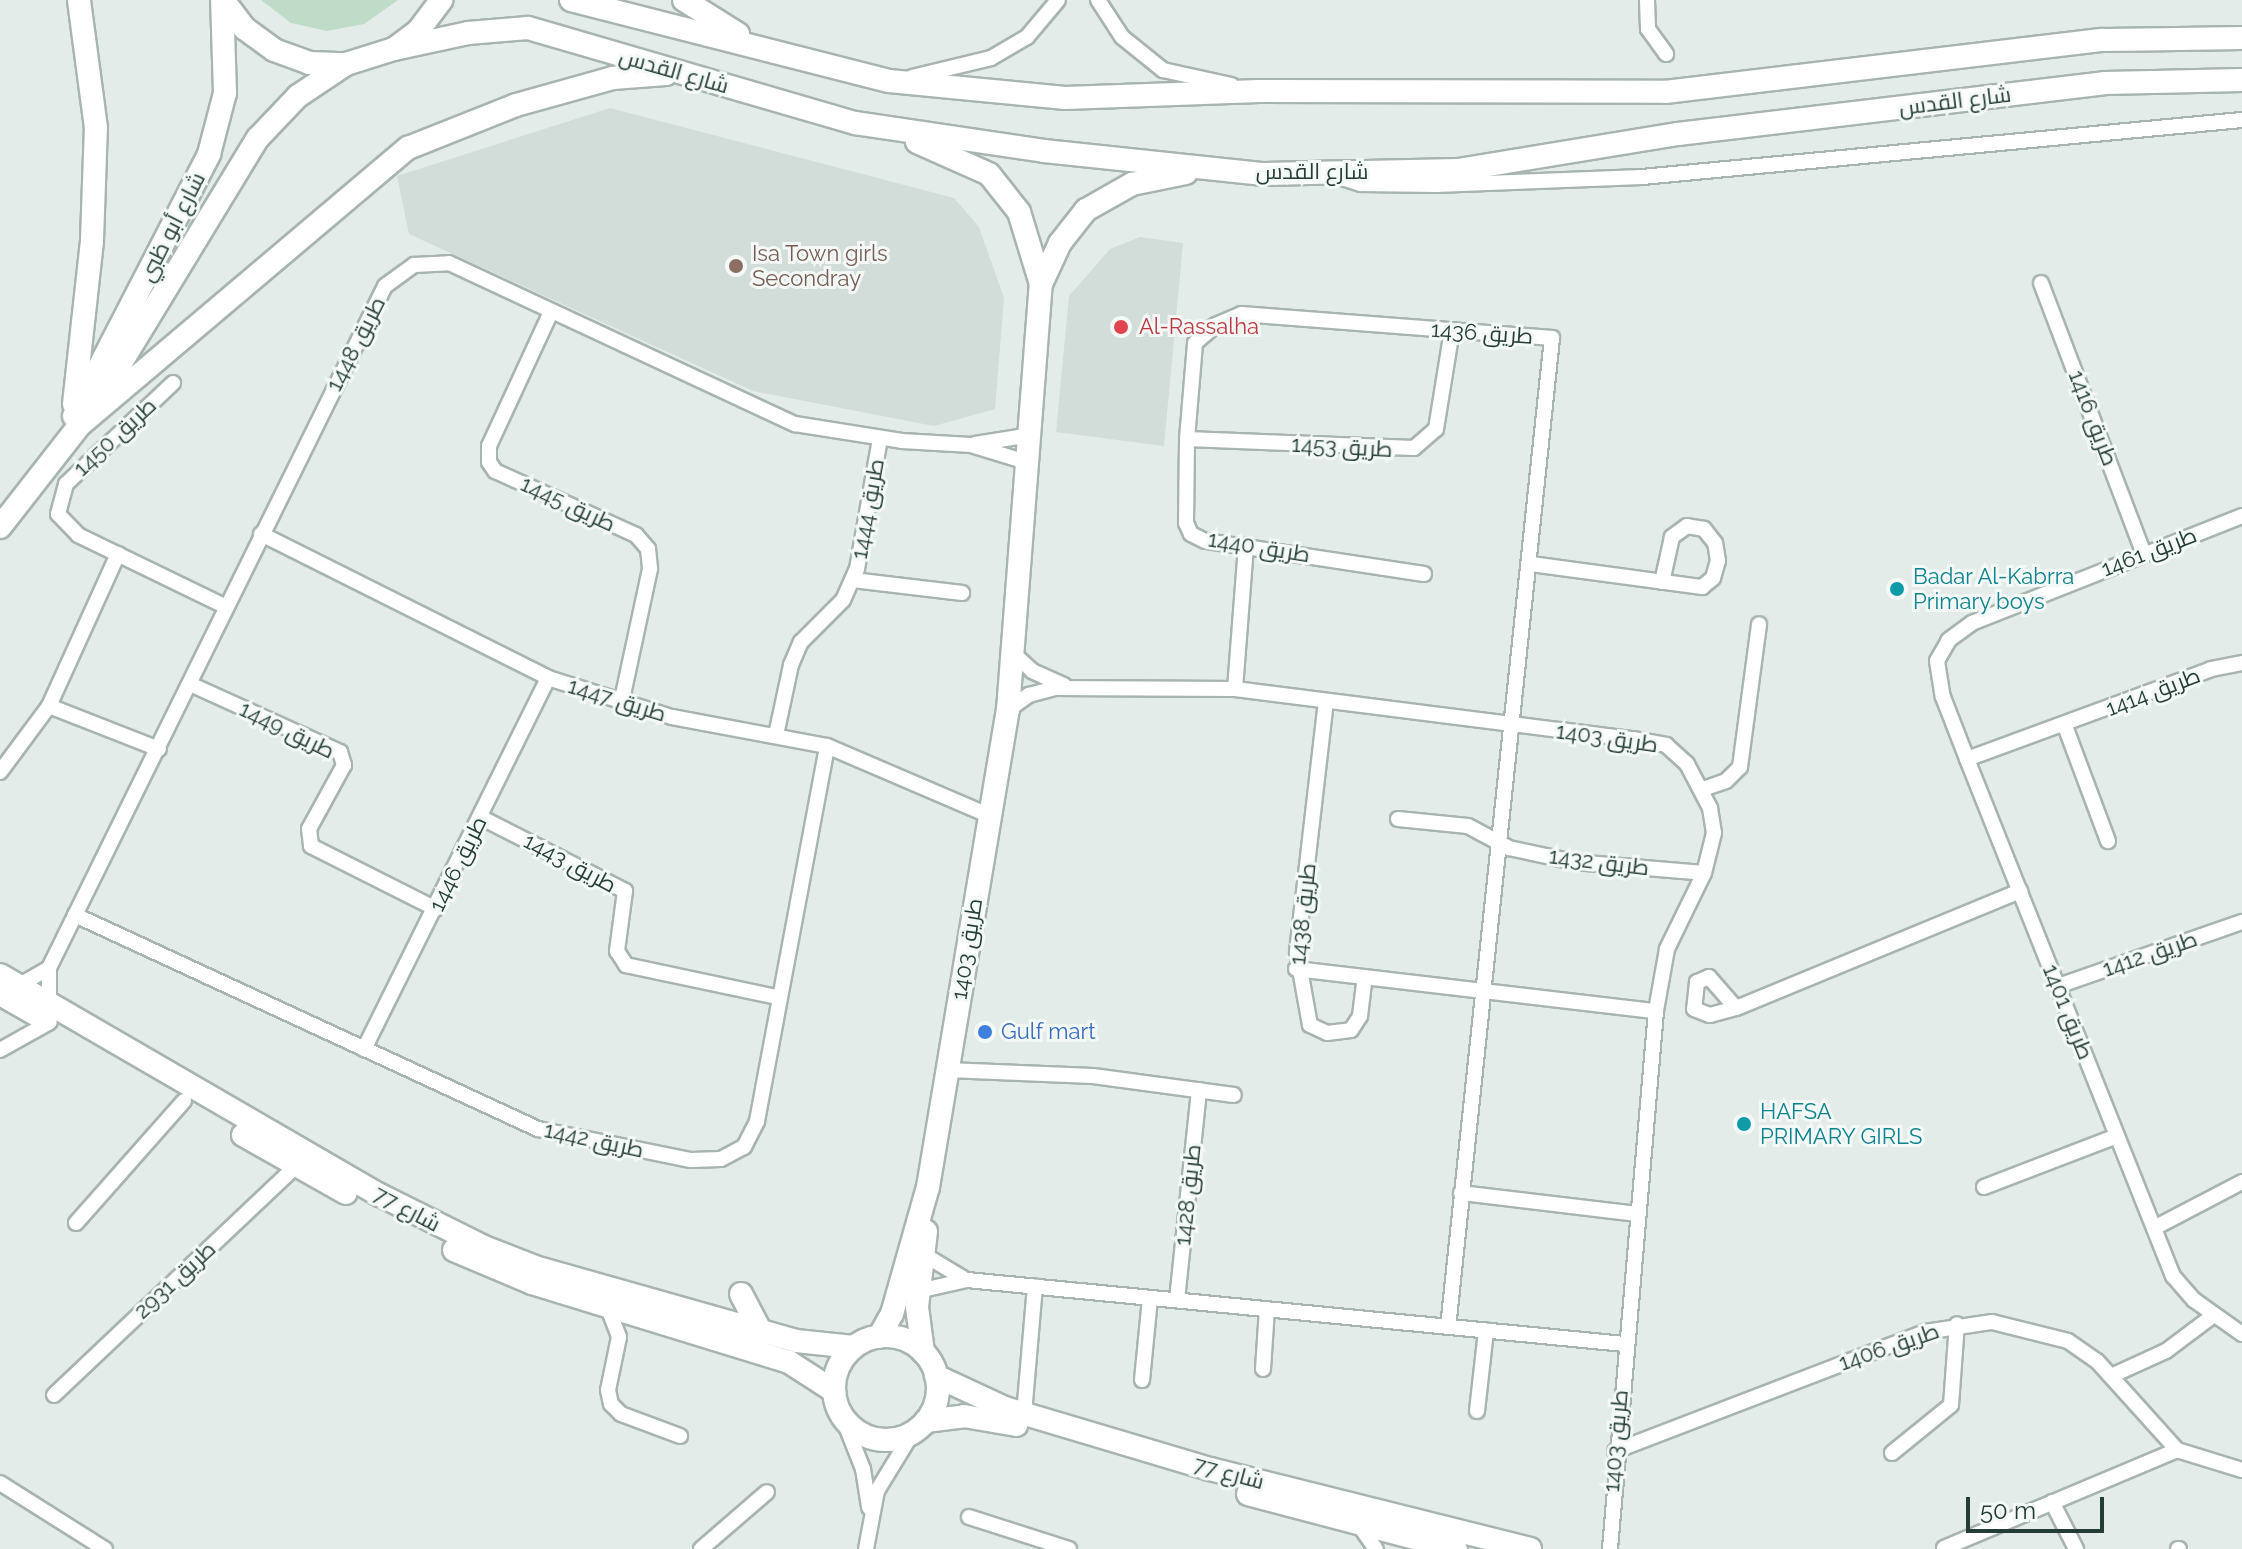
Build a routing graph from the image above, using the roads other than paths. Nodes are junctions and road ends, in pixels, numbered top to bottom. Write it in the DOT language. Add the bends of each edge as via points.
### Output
graph roads {
  1 [pos="79,0"];
  2 [pos="222,0"];
  3 [pos="441,0"];
  4 [pos="571,0"];
  5 [pos="684,0"];
  6 [pos="1058,0"];
  7 [pos="1098,0"];
  8 [pos="1647,4"];
  9 [pos="2242,38"];
  10 [pos="394,49"];
  11 [pos="779,52"];
  12 [pos="1666,54"];
  13 [pos="346,64"];
  14 [pos="680,74"];
  15 [pos="2242,80"];
  16 [pos="889,81"];
  17 [pos="1259,91"];
  18 [pos="2242,120"];
  19 [pos="855,123"];
  20 [pos="1209,168"];
  21 [pos="1329,173"];
  22 [pos="2041,283"];
  23 [pos="1041,284"];
  24 [pos="550,314"];
  25 [pos="1452,330"];
  26 [pos="1195,343"];
  27 [pos="173,383"];
  28 [pos="73,428"];
  29 [pos="1025,436"];
  30 [pos="880,438"];
  31 [pos="1187,439"];
  32 [pos="971,445"];
  33 [pos="1023,461"];
  34 [pos="2242,516"];
  35 [pos="0,527"];
  36 [pos="261,534"];
  37 [pos="1246,545"];
  38 [pos="118,554"];
  39 [pos="2144,554"];
  40 [pos="1531,564"];
  41 [pos="1424,574"];
  42 [pos="853,580"];
  43 [pos="1662,582"];
  44 [pos="962,593"];
  45 [pos="226,607"];
  46 [pos="1759,624"];
  47 [pos="1013,653"];
  48 [pos="1937,661"];
  49 [pos="2242,663"];
  50 [pos="548,678"];
  51 [pos="190,684"];
  52 [pos="1068,686"];
  53 [pos="1235,689"];
  54 [pos="1326,701"];
  55 [pos="621,704"];
  56 [pos="49,706"];
  57 [pos="1008,710"];
  58 [pos="1512,725"];
  59 [pos="2065,726"];
  60 [pos="776,735"];
  61 [pos="827,746"];
  62 [pos="159,749"];
  63 [pos="1967,759"];
  64 [pos="0,772"];
  65 [pos="1703,789"];
  66 [pos="990,816"];
  67 [pos="480,817"];
  68 [pos="1398,819"];
  69 [pos="1496,840"];
  70 [pos="2108,841"];
  71 [pos="1704,873"];
  72 [pos="2020,891"];
  73 [pos="436,909"];
  74 [pos="75,915"];
  75 [pos="2242,922"];
  76 [pos="49,968"];
  77 [pos="1296,969"];
  78 [pos="1365,977"];
  79 [pos="2058,986"];
  80 [pos="8,990"];
  81 [pos="1481,990"];
  82 [pos="776,997"];
  83 [pos="1736,1008"];
  84 [pos="1656,1011"];
  85 [pos="49,1014"];
  86 [pos="4,1046"];
  87 [pos="364,1049"];
  88 [pos="947,1070"];
  89 [pos="1199,1090"];
  90 [pos="1234,1095"];
  91 [pos="184,1101"];
  92 [pos="2117,1136"];
  93 [pos="296,1166"];
  94 [pos="2242,1182"];
  95 [pos="928,1187"];
  96 [pos="1984,1187"];
  97 [pos="1461,1193"];
  98 [pos="1637,1214"];
  99 [pos="76,1223"];
  100 [pos="2154,1228"];
  101 [pos="923,1254"];
  102 [pos="967,1280"];
  103 [pos="1035,1286"];
  104 [pos="918,1291"];
  105 [pos="741,1294"];
  106 [pos="1150,1298"];
  107 [pos="1177,1300"];
  108 [pos="608,1308"];
  109 [pos="1267,1309"];
  110 [pos="2214,1315"];
  111 [pos="647,1320"];
  112 [pos="1957,1324"];
  113 [pos="1448,1327"];
  114 [pos="1486,1331"];
  115 [pos="761,1332"];
  116 [pos="2242,1334"];
  117 [pos="619,1337"];
  118 [pos="879,1337"];
  119 [pos="1625,1344"];
  120 [pos="854,1347"];
  121 [pos="923,1352"];
  122 [pos="1263,1369"];
  123 [pos="936,1376"];
  124 [pos="2111,1376"];
  125 [pos="1142,1380"];
  126 [pos="834,1391"];
  127 [pos="54,1395"];
  128 [pos="1477,1411"];
  129 [pos="1024,1414"];
  130 [pos="842,1416"];
  131 [pos="920,1427"];
  132 [pos="680,1436"];
  133 [pos="2177,1450"];
  134 [pos="1615,1451"];
  135 [pos="1892,1453"];
  136 [pos="2242,1470"];
  137 [pos="2,1487"];
  138 [pos="767,1492"];
  139 [pos="2052,1502"];
  140 [pos="969,1517"];
  141 [pos="869,1524"];
  142 [pos="1359,1525"];
  143 [pos="1018,1542"];
  144 [pos="1608,1543"];
  145 [pos="1414,1545"];
  146 [pos="1944,1548"];
  147 [pos="105,1549"];
  148 [pos="701,1549"];
  149 [pos="866,1549"];
  150 [pos="1069,1549"];
  151 [pos="1376,1549"];
  152 [pos="1456,1549"];
  153 [pos="1530,1549"];
  154 [pos="1596,1549"];
  155 [pos="2076,1549"];
  1 -- 28 [label="street" via="96,128 92,240"];
  2 -- 13 [label="street" via="244,28 274,50 309,63"];
  2 -- 28 [label="street, شارع أبو ظبي" via="227,61 209,154"];
  3 -- 10 [label="street" via="418,31"];
  4 -- 11 [label="street, شارع القدس"];
  5 -- 11 [label="street" via="734,32"];
  6 -- 16 [label="street" via="1027,37 991,58"];
  7 -- 17 [label="street" via="1122,37 1163,70"];
  8 -- 12 [label="street" via="1652,39"];
  9 -- 17 [label="street, شارع القدس" via="2103,40 1665,92"];
  10 -- 13 [label="street, شارع القدس"];
  10 -- 14 [label="street, شارع القدس" via="468,33 528,28"];
  11 -- 16 [label="street, شارع القدس"];
  13 -- 28 [label="street, شارع أبو ظبي" via="298,96 258,138"];
  14 -- 19 [label="street, شارع القدس"];
  14 -- 28 [label="street" via="613,78 516,105 408,148"];
  15 -- 21 [label="street, شارع القدس" via="2104,83 1678,134 1458,170"];
  16 -- 17 [label="street, شارع القدس" via="1065,98"];
  18 -- 21 [label="street" via="1642,177 1361,184"];
  19 -- 20 [label="street, شارع القدس"];
  19 -- 23 [label="street, طريق 1403" via="936,148 989,174 1019,212"];
  20 -- 21 [label="street, شارع القدس"];
  20 -- 23 [label="street, طريق 1403" via="1132,184 1086,210 1060,243"];
  22 -- 39 [label="street, طريق 1416"];
  23 -- 29 [label="street, طريق 1403"];
  24 -- 30 [label="street, طريق 1448" via="795,424"];
  24 -- 36 [label="street, طريق 1448" via="449,263 414,265 398,273 385,286"];
  24 -- 55 [label="street, طريق 1445" via="487,454 495,471 636,535 648,549 650,569"];
  25 -- 26 [label="street, طريق 1436" via="1242,314 1216,325"];
  25 -- 31 [label="street, طريق 1453" via="1436,429 1414,448"];
  25 -- 40 [label="street, طريق 1436" via="1552,338"];
  26 -- 31 [label="street, طريق 1440"];
  27 -- 38 [label="street, طريق 1450" via="60,493 58,514 67,527"];
  28 -- 35 [label="street, شارع أبو ظبي"];
  29 -- 32 [label="street, طريق 1448"];
  29 -- 33 [label="street, طريق 1403"];
  30 -- 32 [label="street, طريق 1448"];
  30 -- 42 [label="street, طريق 1444"];
  31 -- 37 [label="street, طريق 1440" via="1186,523 1191,534 1205,541"];
  32 -- 33 [label="street, طريق 1448"];
  33 -- 47 [label="street, طريق 1403"];
  34 -- 39 [label="street, طريق 1461"];
  36 -- 45 [label="street, طريق 1448"];
  36 -- 50 [label="street, طريق 1447"];
  37 -- 41 [label="street, طريق 1440"];
  37 -- 53 [label="street"];
  38 -- 45 [label="street, طريق 1450"];
  38 -- 56 [label="street"];
  39 -- 48 [label="street, طريق 1461" via="1972,623 1949,640"];
  40 -- 43 [label="street"];
  40 -- 58 [label="street, طريق 1436"];
  42 -- 44 [label="street, طريق 1444"];
  42 -- 60 [label="street, طريق 1444" via="824,624 801,642"];
  43 -- 43 [label="street" via="1708,585 1718,561 1715,543 1704,529 1687,526 1672,537"];
  45 -- 51 [label="street, طريق 1448"];
  46 -- 65 [label="street" via="1740,767 1726,781"];
  47 -- 52 [label="street, طريق 1403" via="1043,677"];
  47 -- 57 [label="street, طريق 1403"];
  48 -- 63 [label="street, طريق 1401" via="1943,697"];
  49 -- 59 [label="street, طريق 1414" via="2211,669"];
  50 -- 55 [label="street, طريق 1447"];
  50 -- 67 [label="street, طريق 1446"];
  51 -- 62 [label="street, طريق 1448"];
  51 -- 73 [label="street, طريق 1449" via="340,752 344,765 309,829 311,846"];
  52 -- 53 [label="street, طريق 1403"];
  52 -- 57 [label="street, طريق 1403" via="1042,690"];
  53 -- 54 [label="street, طريق 1403"];
  54 -- 58 [label="street, طريق 1403"];
  54 -- 77 [label="street, طريق 1438"];
  55 -- 60 [label="street, طريق 1447"];
  56 -- 62 [label="street"];
  56 -- 64 [label="street"];
  57 -- 66 [label="street, طريق 1403"];
  58 -- 65 [label="street, طريق 1403" via="1666,745"];
  58 -- 69 [label="street, طريق 1436"];
  59 -- 63 [label="street, طريق 1414"];
  59 -- 70 [label="street"];
  60 -- 61 [label="street, طريق 1447"];
  61 -- 66 [label="street, طريق 1447"];
  61 -- 82 [label="street, طريق 1442"];
  62 -- 74 [label="street, طريق 1448"];
  63 -- 72 [label="street, طريق 1401"];
  65 -- 71 [label="street, طريق 1403" via="1714,833"];
  66 -- 88 [label="street, طريق 1403"];
  67 -- 73 [label="street, طريق 1446"];
  67 -- 82 [label="street, طريق 1443" via="625,891 617,951 626,965"];
  68 -- 69 [label="street, طريق 1432" via="1468,826"];
  69 -- 71 [label="street, طريق 1432" via="1519,851 1574,862"];
  69 -- 81 [label="street"];
  71 -- 84 [label="street, طريق 1403" via="1667,949"];
  72 -- 79 [label="street, طريق 1401"];
  72 -- 83 [label="street"];
  73 -- 87 [label="street, طريق 1446"];
  74 -- 76 [label="street, طريق 1448"];
  74 -- 87 [label="street, طريق 1442"];
  75 -- 79 [label="street, طريق 1412"];
  76 -- 80 [label="street"];
  76 -- 85 [label="street, طريق 1448"];
  77 -- 78 [label="street"];
  77 -- 78 [label="street, طريق 1438" via="1307,1021 1327,1033 1343,1033 1357,1025"];
  78 -- 81 [label="street"];
  79 -- 92 [label="street, طريق 1401"];
  80 -- 85 [label="street, شارع 77"];
  80 -- 86 [label="street"];
  81 -- 84 [label="street"];
  81 -- 97 [label="street"];
  82 -- 87 [label="street, طريق 1442" via="757,1121 744,1147 721,1159 691,1160 538,1129"];
  84 -- 98 [label="street, طريق 1403"];
  85 -- 86 [label="street"];
  85 -- 91 [label="street, شارع 77"];
  85 -- 115 [label="street, شارع 77" via="484,1247 535,1267"];
  88 -- 89 [label="street" via="1093,1076"];
  88 -- 95 [label="street, طريق 1403"];
  89 -- 90 [label="street"];
  89 -- 107 [label="street, طريق 1428"];
  91 -- 93 [label="street, شارع 77"];
  91 -- 99 [label="street"];
  92 -- 96 [label="street"];
  92 -- 100 [label="street, طريق 1401"];
  93 -- 108 [label="street, شارع 77" via="479,1262"];
  93 -- 127 [label="street, طريق 2931"];
  94 -- 100 [label="street"];
  95 -- 101 [label="street, طريق 1403"];
  95 -- 118 [label="street, طريق 1403" via="892,1314"];
  97 -- 98 [label="street"];
  97 -- 113 [label="street"];
  98 -- 119 [label="street, طريق 1403"];
  100 -- 110 [label="street, طريق 1401" via="2173,1276"];
  101 -- 102 [label="street"];
  101 -- 104 [label="street, طريق 1403"];
  102 -- 103 [label="street"];
  102 -- 104 [label="street"];
  103 -- 106 [label="street"];
  103 -- 129 [label="street"];
  104 -- 121 [label="street, طريق 1403"];
  105 -- 115 [label="street"];
  106 -- 107 [label="street"];
  106 -- 125 [label="street"];
  107 -- 109 [label="street"];
  108 -- 111 [label="street, شارع 77"];
  108 -- 117 [label="street"];
  109 -- 113 [label="street"];
  109 -- 122 [label="street"];
  110 -- 116 [label="street, طريق 1401"];
  110 -- 124 [label="street" via="2166,1351"];
  111 -- 117 [label="street"];
  111 -- 126 [label="street, شارع 77" via="789,1362"];
  112 -- 124 [label="street, طريق 1406" via="1999,1323 2068,1341"];
  112 -- 134 [label="street, طريق 1406" via="1912,1336"];
  112 -- 135 [label="street" via="1951,1405"];
  113 -- 114 [label="street"];
  114 -- 119 [label="street"];
  114 -- 128 [label="street"];
  115 -- 120 [label="street, شارع 77" via="810,1345"];
  117 -- 132 [label="street" via="608,1390 611,1404 621,1414"];
  118 -- 120 [label="street"];
  118 -- 121 [label="street" via="903,1339"];
  119 -- 134 [label="street, طريق 1403"];
  120 -- 126 [label="street" via="839,1367"];
  121 -- 123 [label="street"];
  123 -- 129 [label="street, شارع 77"];
  123 -- 131 [label="street" via="935,1407"];
  124 -- 133 [label="street, طريق 1406"];
  126 -- 130 [label="street"];
  129 -- 153 [label="street, شارع 77" via="1210,1469"];
  130 -- 131 [label="street" via="874,1438 898,1439"];
  130 -- 141 [label="street" via="863,1469"];
  131 -- 141 [label="street" via="884,1475"];
  131 -- 142 [label="street, شارع 77" via="964,1416 1002,1420"];
  133 -- 136 [label="street"];
  133 -- 139 [label="street"];
  134 -- 144 [label="street, طريق 1403"];
  137 -- 147 [label="street"];
  138 -- 148 [label="street"];
  139 -- 146 [label="street"];
  139 -- 155 [label="street"];
  140 -- 143 [label="street"];
  141 -- 149 [label="street"];
  142 -- 145 [label="street, شارع 77"];
  142 -- 151 [label="street"];
  143 -- 150 [label="street"];
  144 -- 154 [label="street, طريق 1403"];
  145 -- 152 [label="street, شارع 77"];
}
